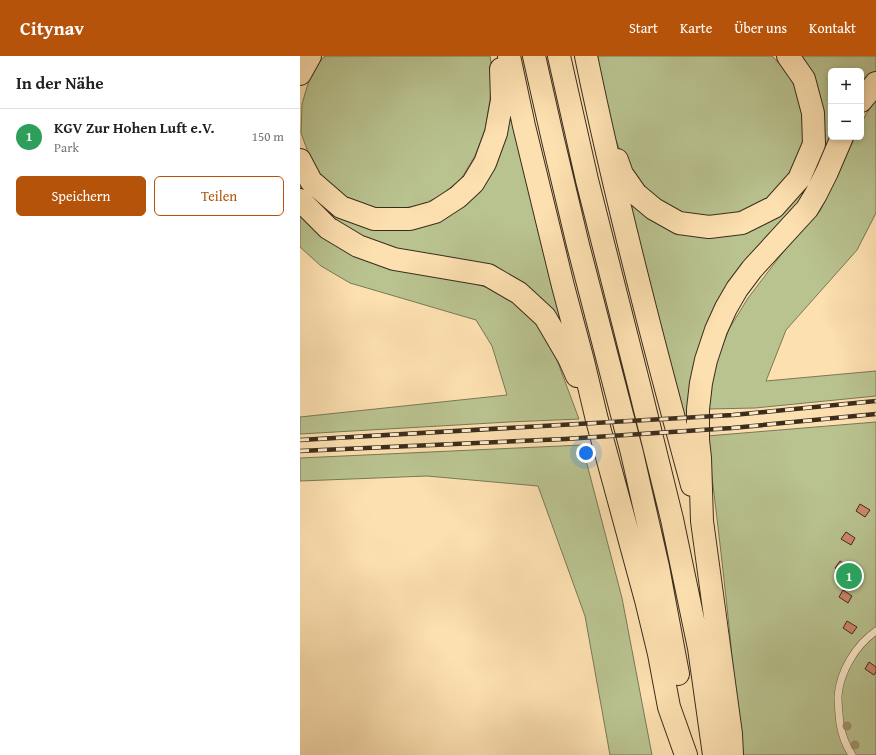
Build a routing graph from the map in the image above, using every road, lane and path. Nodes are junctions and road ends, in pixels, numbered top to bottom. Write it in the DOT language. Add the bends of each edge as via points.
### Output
graph roads {
  1 [pos="310,56"];
  2 [pos="501,56"];
  3 [pos="509,56"];
  4 [pos="534,56"];
  5 [pos="559,56"];
  6 [pos="586,56"];
  7 [pos="788,56"];
  8 [pos="300,74"];
  9 [pos="876,82"];
  10 [pos="864,97"];
  11 [pos="596,105"];
  12 [pos="841,140"];
  13 [pos="300,160"];
  14 [pos="300,200"];
  15 [pos="597,420"];
  16 [pos="702,521"];
  17 [pos="876,631"];
  18 [pos="687,755"];
  19 [pos="714,755"];
  20 [pos="732,755"];
  21 [pos="852,755"];
  1 -- 8 [label="highway"];
  2 -- 13 [label="highway" via="502,100 496,133 485,163 474,183 458,198 435,212 410,219 374,219 341,207 311,181"];
  3 -- 15 [label="highway"];
  4 -- 18 [label="highway" via="658,566 677,671"];
  5 -- 19 [label="highway" via="587,180 672,519 699,648"];
  6 -- 11 [label="highway"];
  7 -- 11 [label="highway" via="804,79 813,113 814,144 799,180 779,202 742,223 709,228 679,223 654,210 636,194 622,174"];
  9 -- 10 [label="highway"];
  11 -- 16 [label="highway" via="665,388"];
  12 -- 16 [label="highway" via="816,194 737,289 716,330 706,360 698,409"];
  14 -- 15 [label="highway" via="328,228 358,246 394,259 488,275 519,293 545,317 569,358"];
  15 -- 18 [label="highway" via="646,600 669,707"];
  16 -- 20 [label="highway"];
  17 -- 21 [label="lane" via="856,649 848,662 838,696 841,726"];
}
